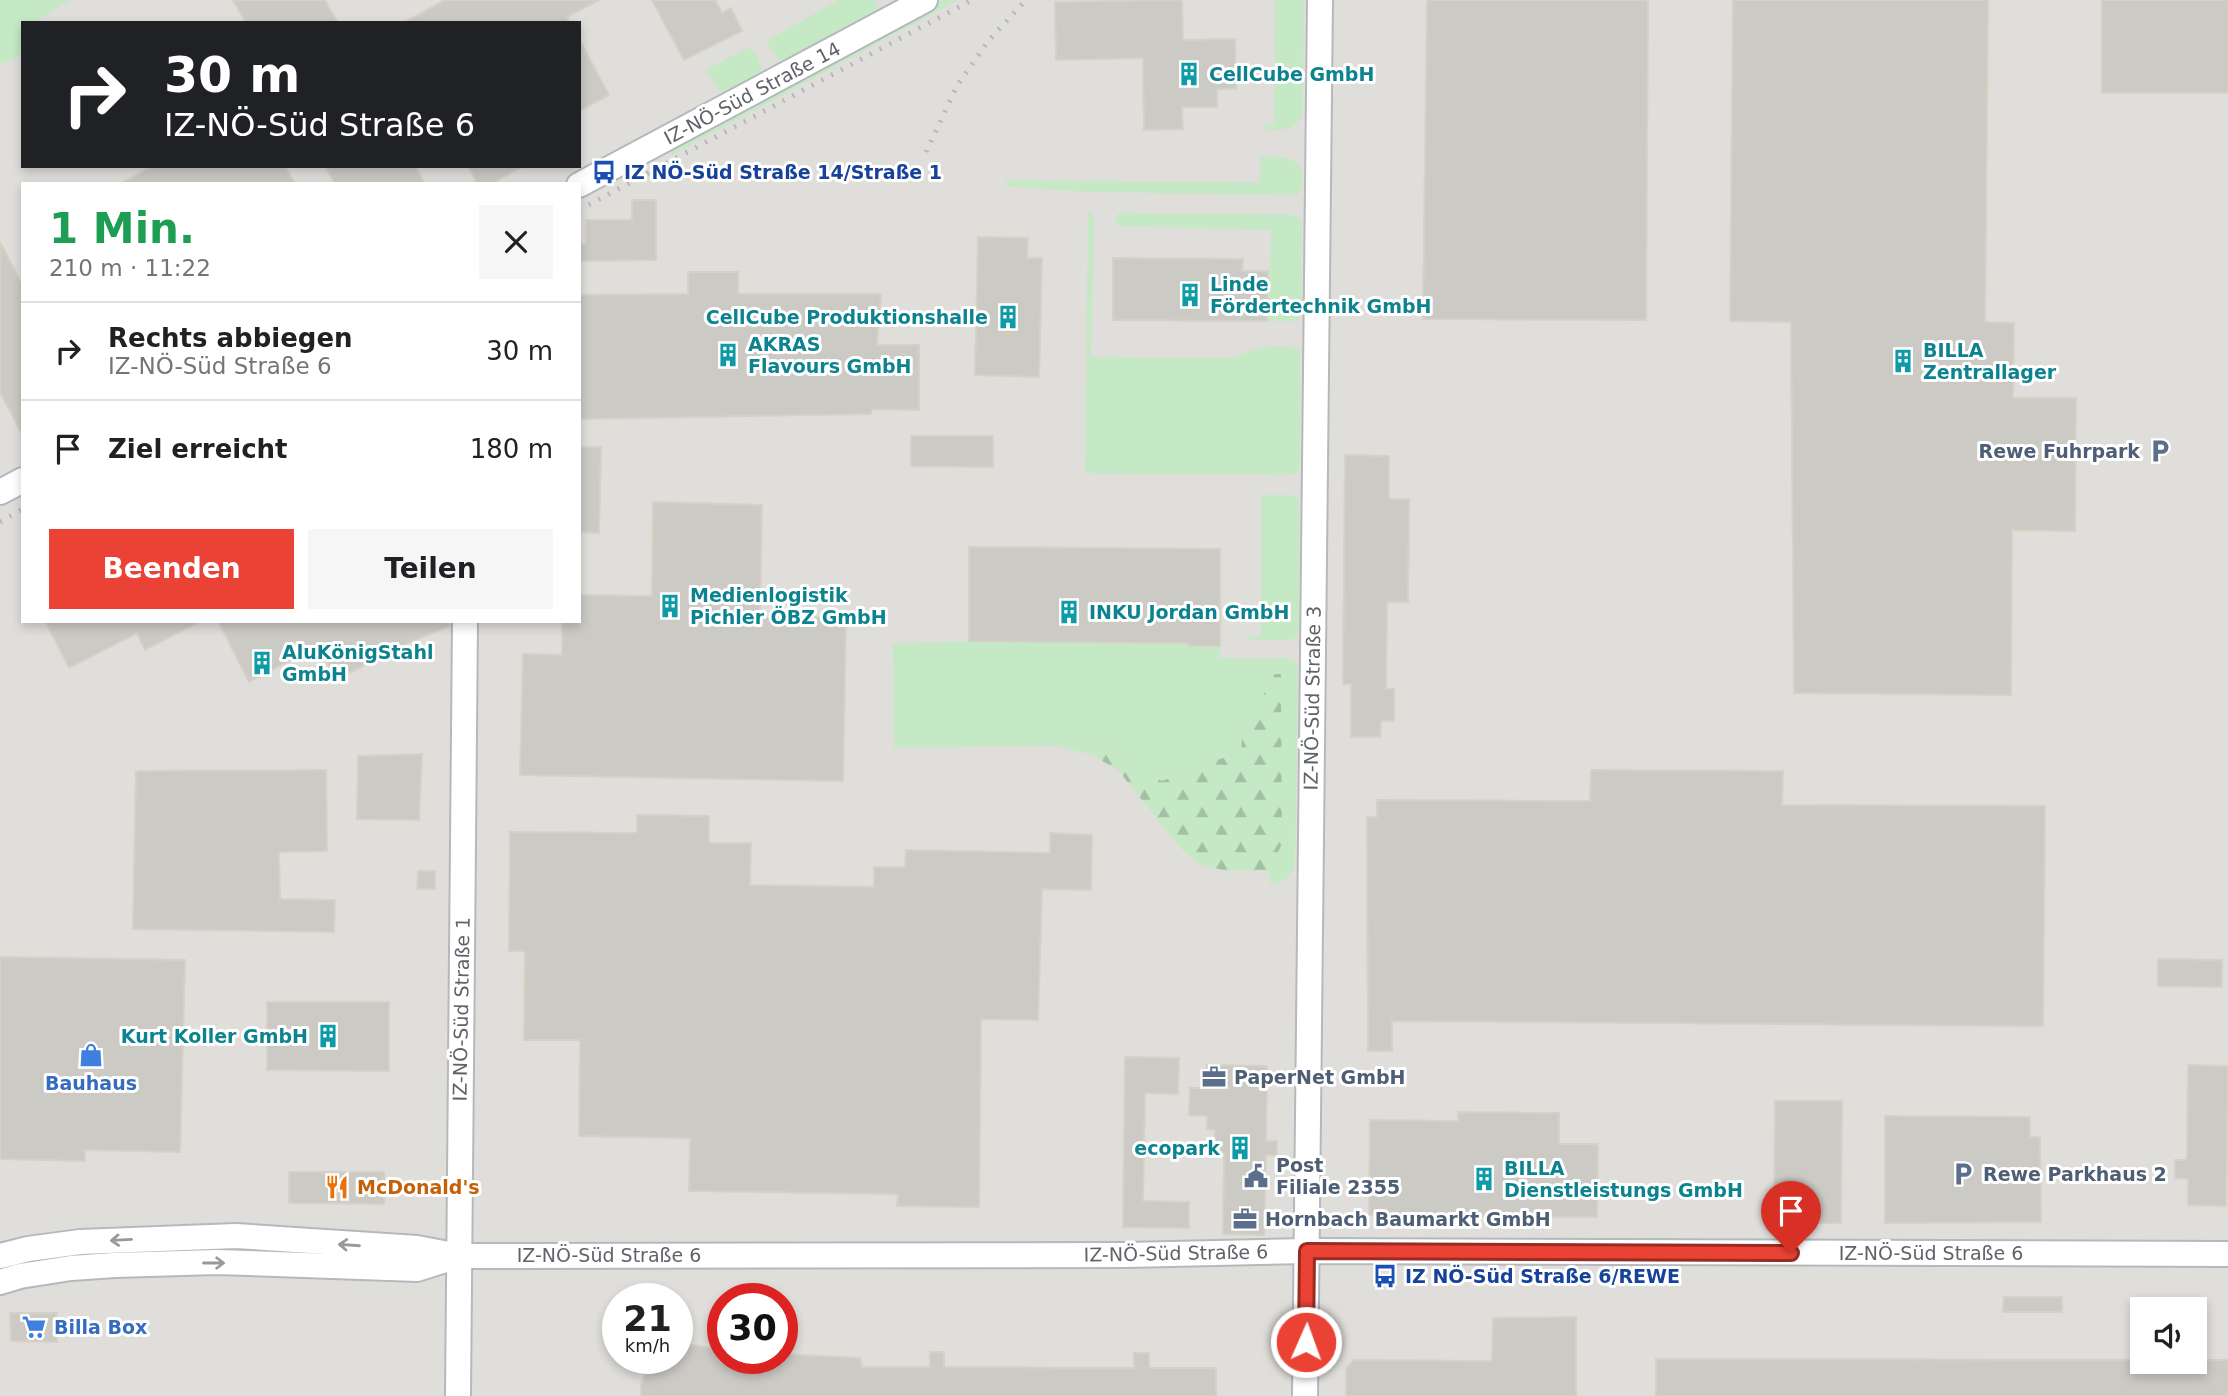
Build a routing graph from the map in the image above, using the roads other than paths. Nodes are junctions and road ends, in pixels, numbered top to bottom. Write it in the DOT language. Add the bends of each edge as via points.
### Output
graph roads {
  1 [pos="925,0"];
  2 [pos="1320,0"];
  3 [pos="581,184"];
  4 [pos="21,481"];
  5 [pos="0,492"];
  6 [pos="465,623"];
  7 [pos="1307,1251"];
  8 [pos="2228,1254"];
  9 [pos="0,1256"];
  10 [pos="459,1256"];
  11 [pos="0,1282"];
  12 [pos="458,1396"];
  13 [pos="1305,1396"];
  1 -- 3 [label="street, IZ-NÖ-Süd Straße 14"];
  2 -- 7 [label="street, IZ-NÖ-Süd Straße 3"];
  4 -- 5 [label="street"];
  6 -- 10 [label="street, IZ-NÖ-Süd Straße 1"];
  7 -- 8 [label="street, IZ-NÖ-Süd Straße 6"];
  7 -- 10 [label="street, IZ-NÖ-Süd Straße 6"];
  7 -- 13 [label="street, IZ-NÖ-Süd Straße 3"];
  10 -- 9 [label="street, IZ-NÖ-Süd Straße 6, one-way" via="417,1248 236,1236 80,1242"];
  11 -- 10 [label="street, IZ-NÖ-Süd Straße 6, one-way" via="115,1265 217,1262 417,1269"];
  10 -- 12 [label="street, IZ-NÖ-Süd Straße 1"];
}
